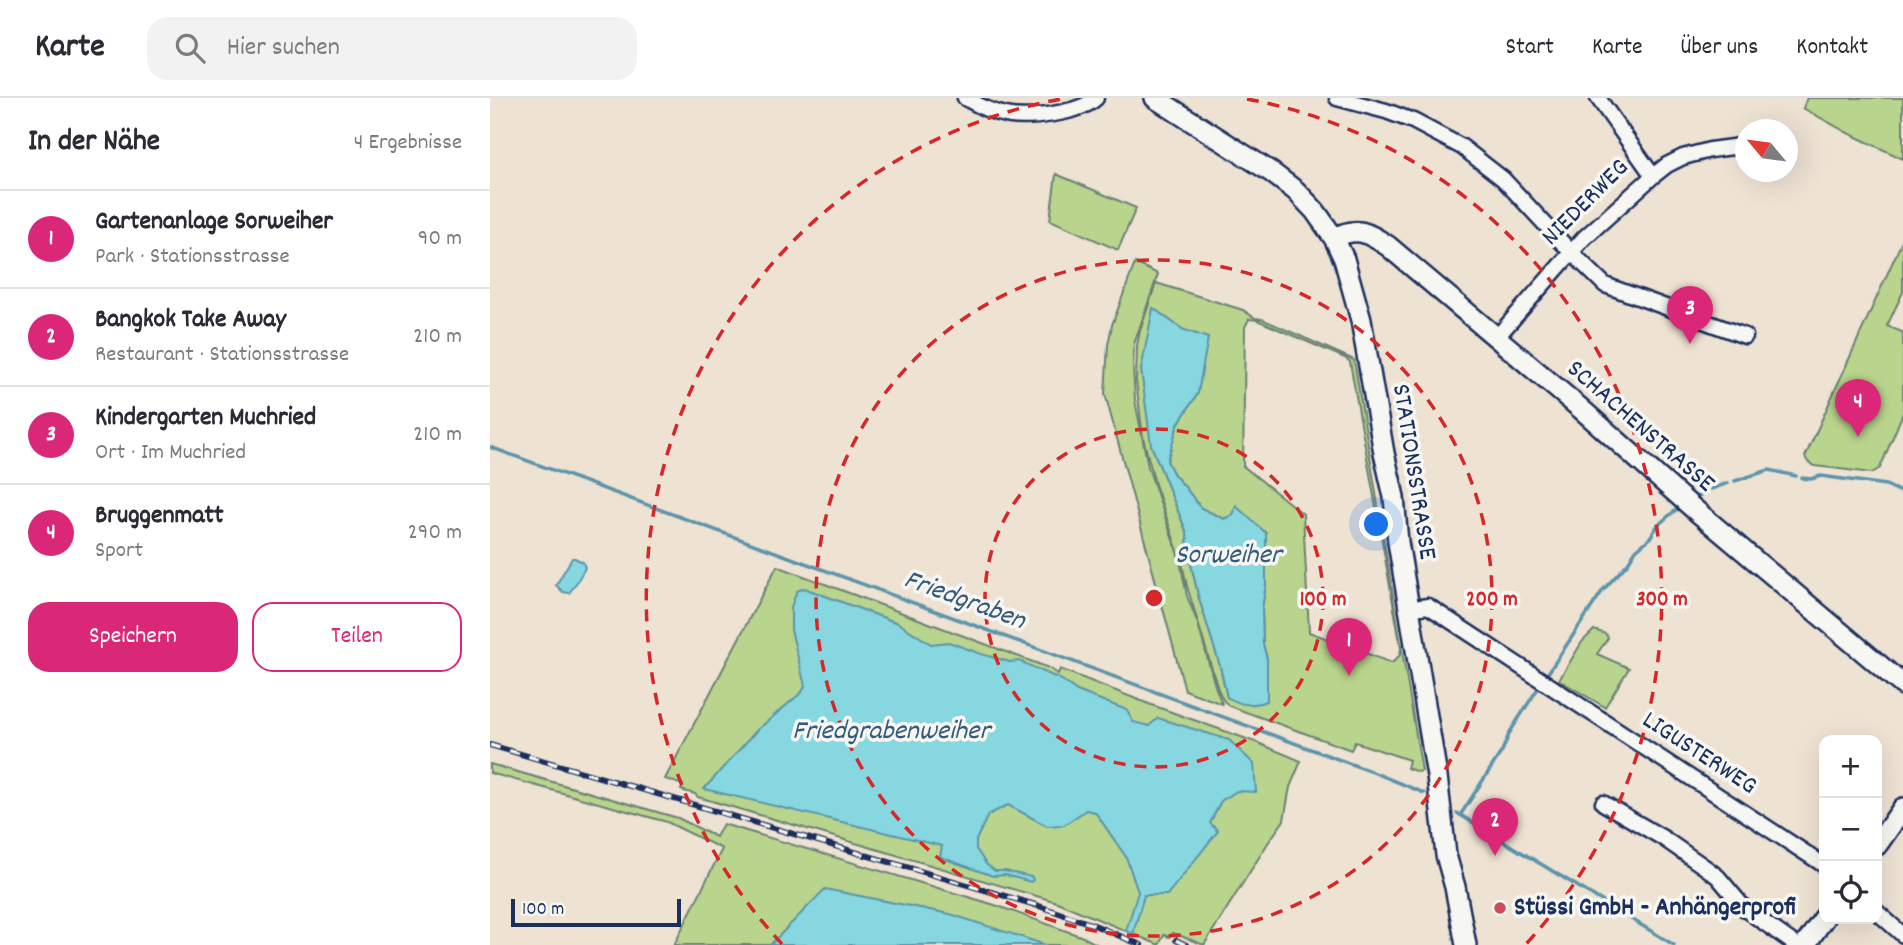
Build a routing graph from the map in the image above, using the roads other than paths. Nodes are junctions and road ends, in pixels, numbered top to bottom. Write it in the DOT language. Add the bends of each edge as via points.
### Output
graph roads {
  1 [pos="965,98"];
  2 [pos="1096,98"];
  3 [pos="1155,98"];
  4 [pos="1337,98"];
  5 [pos="1598,98"];
  6 [pos="1735,147"];
  7 [pos="1653,176"];
  8 [pos="1334,238"];
  9 [pos="1571,252"];
  10 [pos="1745,336"];
  11 [pos="1496,338"];
  12 [pos="1409,606"];
  13 [pos="1903,685"];
  14 [pos="1603,803"];
  15 [pos="1903,808"];
  16 [pos="1882,838"];
  17 [pos="1819,862"];
  18 [pos="1882,916"];
  19 [pos="1820,924"];
  20 [pos="1903,935"];
  21 [pos="1466,945"];
  22 [pos="1796,945"];
  23 [pos="1805,945"];
  1 -- 2 [label="street" via="1009,116 1075,110"];
  3 -- 8 [label="main road, STATIONSSTRASSE" via="1296,191"];
  4 -- 9 [label="street" via="1413,121 1462,148 1503,179"];
  5 -- 7 [label="street, NIEDERWEG"];
  6 -- 7 [label="street" via="1693,154"];
  7 -- 9 [label="street, NIEDERWEG"];
  8 -- 11 [label="main road, SCHACHENSTRASSE" via="1359,231 1379,240"];
  8 -- 12 [label="main road, STATIONSSTRASSE" via="1361,320"];
  9 -- 10 [label="street" via="1605,285"];
  9 -- 11 [label="street, NIEDERWEG"];
  11 -- 13 [label="main road, SCHACHENSTRASSE"];
  12 -- 17 [label="street, LIGUSTERWEG" via="1428,606"];
  12 -- 21 [label="main road, STATIONSSTRASSE" via="1446,855"];
  14 -- 22 [label="street" via="1709,870 1745,909"];
  15 -- 16 [label="main road"];
  18 -- 20 [label="street"];
  19 -- 23 [label="main road"];
}
